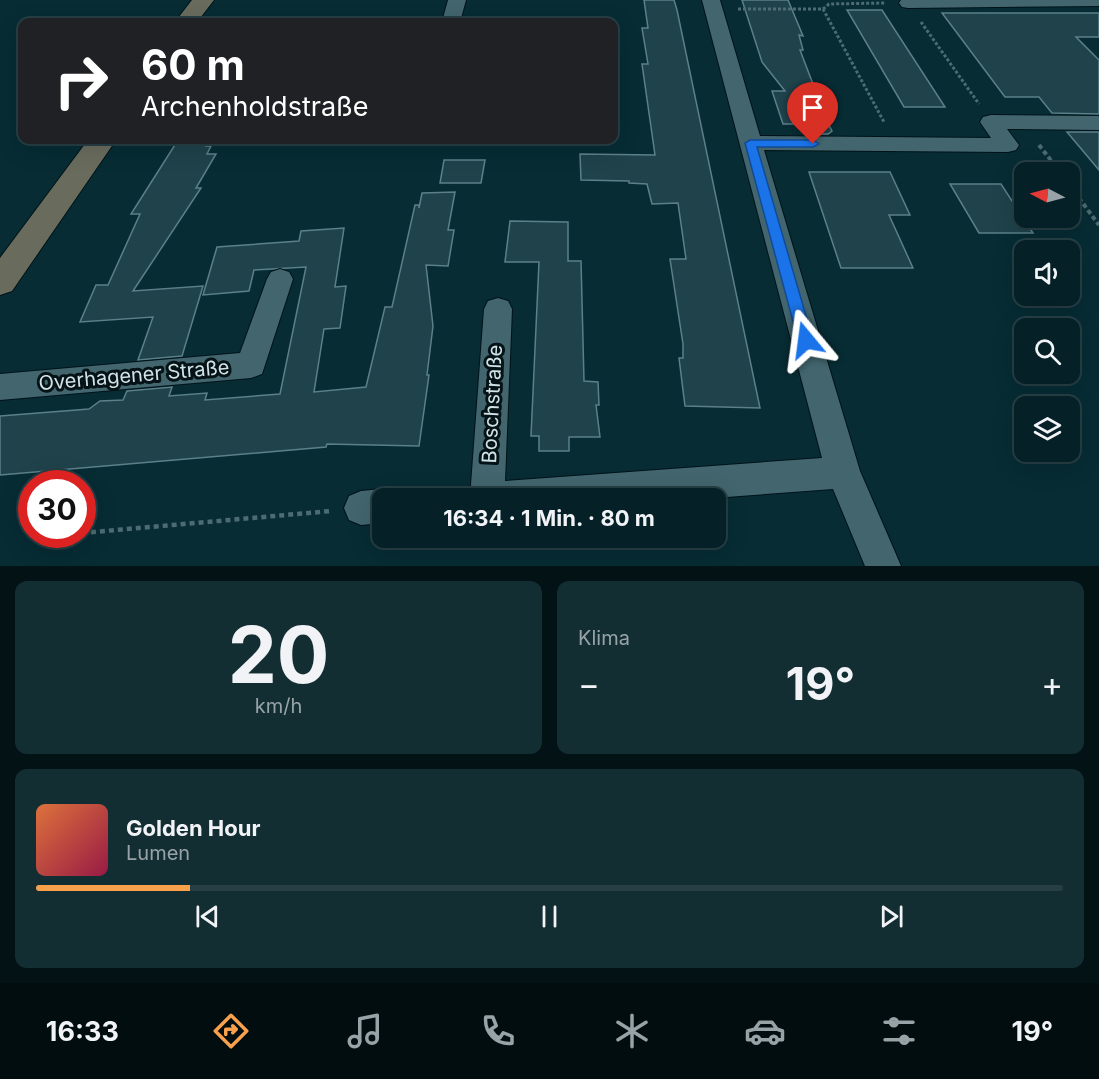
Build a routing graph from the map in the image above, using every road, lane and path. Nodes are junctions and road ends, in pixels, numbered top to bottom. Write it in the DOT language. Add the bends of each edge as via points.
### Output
graph roads {
  1 [pos="203,0"];
  2 [pos="457,0"];
  3 [pos="1099,1"];
  4 [pos="908,3"];
  5 [pos="712,5"];
  6 [pos="823,9"];
  7 [pos="189,18"];
  8 [pos="452,18"];
  9 [pos="992,122"];
  10 [pos="1099,123"];
  11 [pos="750,143"];
  12 [pos="99,144"];
  13 [pos="897,145"];
  14 [pos="1080,199"];
  15 [pos="1099,225"];
  16 [pos="280,279"];
  17 [pos="0,282"];
  18 [pos="498,309"];
  19 [pos="0,387"];
  20 [pos="843,472"];
  21 [pos="488,488"];
  22 [pos="630,488"];
  23 [pos="372,507"];
  24 [pos="96,532"];
  25 [pos="883,566"];
  1 -- 7 [label="main road"];
  2 -- 8 [label="street"];
  3 -- 4 [label="street"];
  4 -- 6 [label="path" via="829,4"];
  4 -- 9 [label="path"];
  5 -- 6 [label="path"];
  5 -- 11 [label="street"];
  6 -- 13 [label="path"];
  9 -- 10 [label="street"];
  9 -- 13 [label="street" via="1008,145"];
  11 -- 13 [label="street"];
  11 -- 20 [label="street"];
  12 -- 17 [label="main road"];
  14 -- 15 [label="path"];
  16 -- 19 [label="street, Overhagener Straße" via="251,365"];
  18 -- 21 [label="street, Boschstraße"];
  20 -- 22 [label="street"];
  20 -- 25 [label="street"];
  23 -- 24 [label="path"];
}
